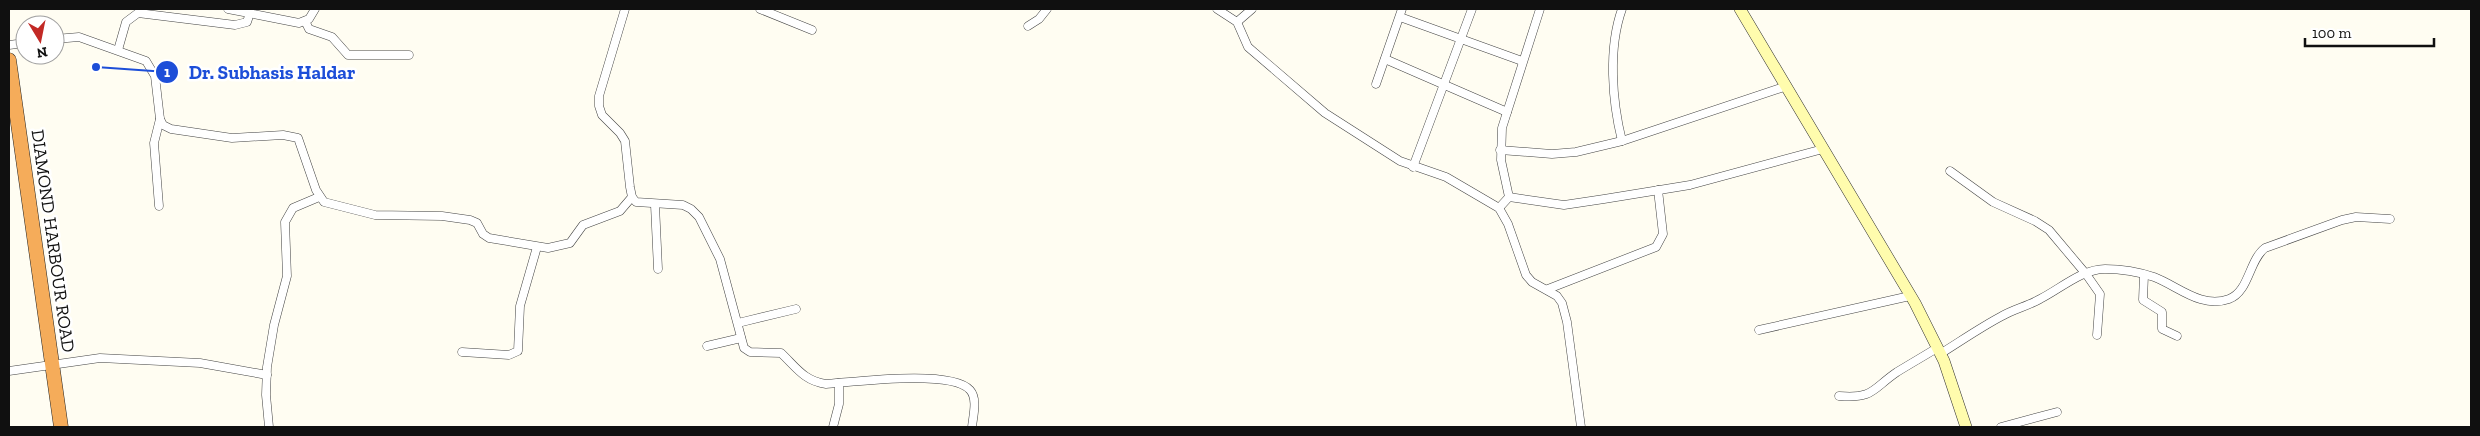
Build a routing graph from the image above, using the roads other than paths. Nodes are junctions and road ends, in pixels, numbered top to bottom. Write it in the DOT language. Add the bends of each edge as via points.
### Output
graph roads {
  1 [pos="228,9"];
  2 [pos="315,9"];
  3 [pos="625,9"];
  4 [pos="760,9"];
  5 [pos="1047,9"];
  6 [pos="1217,9"];
  7 [pos="1252,9"];
  8 [pos="1402,9"];
  9 [pos="1472,9"];
  10 [pos="1540,9"];
  11 [pos="1622,9"];
  12 [pos="1740,9"];
  13 [pos="250,14"];
  14 [pos="1400,17"];
  15 [pos="305,21"];
  16 [pos="1237,22"];
  17 [pos="1028,26"];
  18 [pos="812,30"];
  19 [pos="65,38"];
  20 [pos="1461,39"];
  21 [pos="118,50"];
  22 [pos="409,55"];
  23 [pos="1385,59"];
  24 [pos="1522,61"];
  25 [pos="9,66"];
  26 [pos="1376,84"];
  27 [pos="1445,85"];
  28 [pos="1788,86"];
  29 [pos="1507,112"];
  30 [pos="160,119"];
  31 [pos="1622,141"];
  32 [pos="1823,149"];
  33 [pos="1500,150"];
  34 [pos="1413,167"];
  35 [pos="1950,171"];
  36 [pos="1658,190"];
  37 [pos="319,197"];
  38 [pos="632,197"];
  39 [pos="1509,197"];
  40 [pos="655,205"];
  41 [pos="159,206"];
  42 [pos="1499,208"];
  43 [pos="2390,219"];
  44 [pos="536,246"];
  45 [pos="658,269"];
  46 [pos="2086,274"];
  47 [pos="2144,275"];
  48 [pos="1548,289"];
  49 [pos="1910,296"];
  50 [pos="796,309"];
  51 [pos="738,323"];
  52 [pos="1759,330"];
  53 [pos="2097,336"];
  54 [pos="2178,336"];
  55 [pos="741,338"];
  56 [pos="707,346"];
  57 [pos="1939,351"];
  58 [pos="462,352"];
  59 [pos="51,364"];
  60 [pos="9,371"];
  61 [pos="267,374"];
  62 [pos="839,383"];
  63 [pos="1839,396"];
  64 [pos="2057,412"];
  65 [pos="60,427"];
  66 [pos="269,427"];
  67 [pos="833,427"];
  68 [pos="972,427"];
  69 [pos="1581,427"];
  70 [pos="1966,427"];
  71 [pos="2001,427"];
  1 -- 13 [label="street"];
  2 -- 15 [label="street"];
  3 -- 38 [label="street" via="599,96 599,106 602,115 625,141"];
  4 -- 18 [label="street"];
  5 -- 17 [label="street" via="1039,20"];
  6 -- 16 [label="street"];
  7 -- 16 [label="street"];
  8 -- 14 [label="street"];
  9 -- 20 [label="street"];
  10 -- 24 [label="street"];
  11 -- 31 [label="street" via="1614,36 1614,102"];
  12 -- 28 [label="street"];
  13 -- 15 [label="street" via="299,23"];
  13 -- 21 [label="street" via="247,22 235,25 138,13 126,22"];
  14 -- 20 [label="street"];
  14 -- 23 [label="street"];
  15 -- 22 [label="street" via="309,29 332,38 348,55"];
  16 -- 34 [label="street" via="1248,47 1305,98"];
  19 -- 21 [label="street" via="79,37"];
  20 -- 24 [label="street"];
  20 -- 27 [label="street"];
  21 -- 30 [label="street" via="146,61 151,67 158,91"];
  23 -- 26 [label="street"];
  23 -- 27 [label="street"];
  24 -- 29 [label="street"];
  25 -- 59 [label="highway, DIAMOND HARBOUR ROAD"];
  27 -- 29 [label="street"];
  27 -- 34 [label="street"];
  28 -- 31 [label="street"];
  28 -- 32 [label="street"];
  29 -- 33 [label="street"];
  30 -- 37 [label="street" via="163,125 177,132 238,139 282,135 298,138"];
  30 -- 41 [label="street" via="154,143"];
  31 -- 33 [label="street" via="1552,154"];
  32 -- 36 [label="street" via="1690,185"];
  32 -- 49 [label="street"];
  33 -- 39 [label="street"];
  34 -- 42 [label="street" via="1446,177"];
  35 -- 46 [label="street" via="1993,202 2042,224"];
  36 -- 39 [label="street" via="1564,205"];
  36 -- 48 [label="street" via="1663,234 1656,247"];
  37 -- 44 [label="street" via="332,205 375,215 442,216 470,220 477,223 489,238"];
  37 -- 61 [label="street" via="292,208 287,215 287,276 274,325"];
  38 -- 40 [label="street" via="636,202"];
  38 -- 44 [label="street" via="620,212 583,225 570,243 548,248"];
  39 -- 42 [label="street"];
  40 -- 45 [label="street"];
  40 -- 51 [label="street" via="683,205 699,217 720,259"];
  42 -- 48 [label="street" via="1526,275 1532,282"];
  43 -- 47 [label="street" via="2356,217 2342,220 2265,248 2239,292 2222,301 2200,299"];
  44 -- 58 [label="street" via="520,306 518,351 509,354"];
  46 -- 47 [label="street" via="2103,269"];
  46 -- 53 [label="street" via="2101,296"];
  46 -- 57 [label="street"];
  47 -- 54 [label="street" via="2143,300 2162,312 2162,329"];
  48 -- 69 [label="street" via="1562,303 1567,322"];
  49 -- 52 [label="street"];
  49 -- 57 [label="street"];
  50 -- 51 [label="street"];
  51 -- 55 [label="street"];
  55 -- 56 [label="street"];
  55 -- 62 [label="street" via="744,348 750,352 781,353 805,378 814,382"];
  57 -- 63 [label="street" via="1896,373 1870,394"];
  57 -- 70 [label="street"];
  59 -- 60 [label="street"];
  59 -- 61 [label="street" via="100,358 200,363"];
  59 -- 65 [label="highway, DIAMOND HARBOUR ROAD"];
  61 -- 66 [label="street"];
  62 -- 67 [label="street" via="839,404"];
  62 -- 68 [label="street" via="941,378 960,384 973,396"];
  64 -- 71 [label="street"];
}
